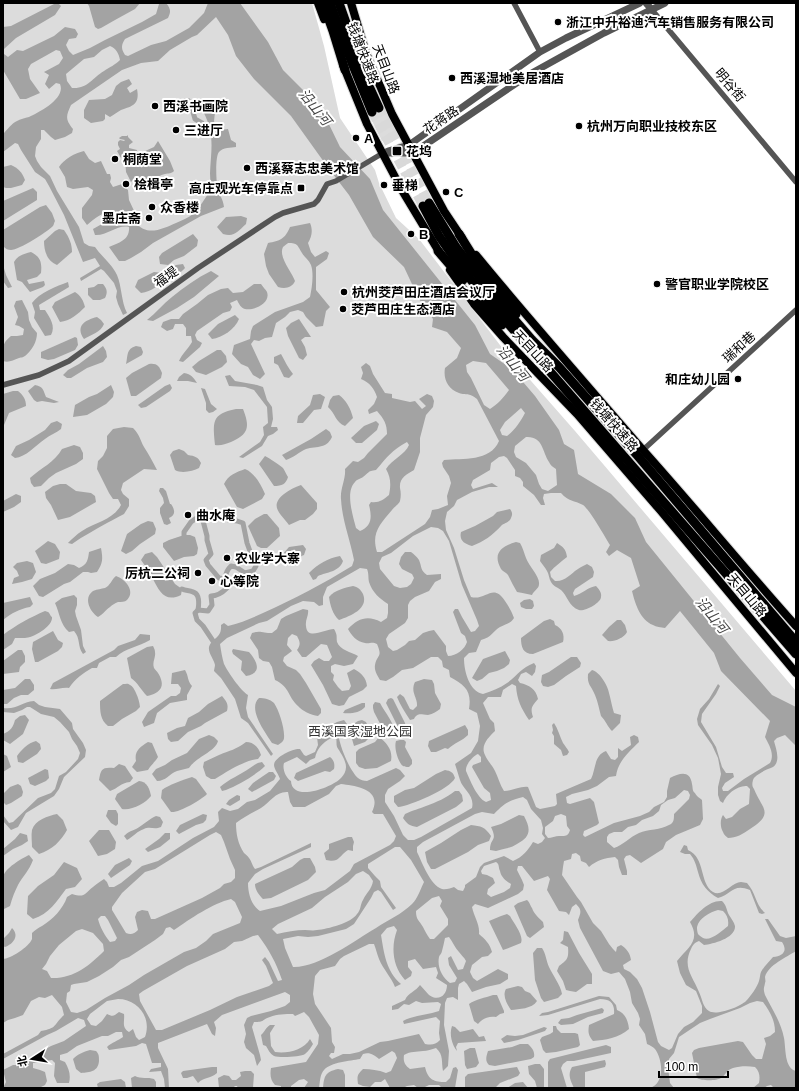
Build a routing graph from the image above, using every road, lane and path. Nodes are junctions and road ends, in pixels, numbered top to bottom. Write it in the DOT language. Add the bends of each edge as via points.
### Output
graph roads {
  1 [pos="318,3"];
  2 [pos="323,3"];
  3 [pos="330,3"];
  4 [pos="339,3"];
  5 [pos="345,3"];
  6 [pos="351,3"];
  7 [pos="514,3"];
  8 [pos="640,3"];
  9 [pos="646,3"];
  10 [pos="664,3"];
  11 [pos="652,10"];
  12 [pos="540,52"];
  13 [pos="366,53"];
  14 [pos="345,70"];
  15 [pos="409,145"];
  16 [pos="382,153"];
  17 [pos="413,153"];
  18 [pos="796,182"];
  19 [pos="459,234"];
  20 [pos="438,251"];
  21 [pos="796,310"];
  22 [pos="543,364"];
  23 [pos="559,367"];
  24 [pos="3,385"];
  25 [pos="643,450"];
  26 [pos="765,612"];
  27 [pos="796,626"];
  28 [pos="796,638"];
  29 [pos="796,642"];
  30 [pos="796,654"];
  31 [pos="796,661"];
  32 [pos="796,673"];
  1 -- 14 [label="main road, 天目山路"];
  2 -- 14 [label="highway"];
  3 -- 4 [label="highway, 钱塘快速路" via="352,63 376,110"];
  5 -- 13 [label="highway" via="357,37"];
  6 -- 13 [label="main road, 天目山路"];
  7 -- 12 [label="street"];
  8 -- 12 [label="street, 花蒋路"];
  9 -- 11 [label="street, 明谷街"];
  10 -- 11 [label="street, 花蒋路"];
  11 -- 17 [label="street, 花蒋路" via="604,33 537,71"];
  11 -- 18 [label="street, 明谷街"];
  12 -- 15 [label="street, 花蒋路"];
  13 -- 15 [label="main road, 天目山路" via="392,114"];
  14 -- 16 [label="main road, 天目山路"];
  15 -- 16 [label="street, 花蒋路"];
  15 -- 17 [label="main road, 天目山路"];
  16 -- 17 [label="street"];
  16 -- 20 [label="main road, 天目山路"];
  16 -- 24 [label="street, 福堤" via="327,184 314,204 283,212 198,268 69,361 39,375"];
  17 -- 19 [label="main road, 天目山路"];
  19 -- 23 [label="highway" via="479,266"];
  19 -- 25 [label="main road, 天目山路"];
  20 -- 22 [label="highway" via="489,313"];
  20 -- 32 [label="main road, 天目山路" via="474,304 576,414"];
  21 -- 25 [label="street, 瑞和巷"];
  22 -- 23 [label="highway, 钱塘快速路" via="466,274 439,236 426,204 494,296"];
  22 -- 26 [label="highway, 钱塘快速路"];
  23 -- 26 [label="highway, 钱塘快速路" via="637,455"];
  25 -- 27 [label="main road, 天目山路"];
  26 -- 28 [label="highway"];
  26 -- 29 [label="highway, 钱塘快速路"];
  26 -- 30 [label="highway, 钱塘快速路"];
  26 -- 31 [label="highway"];
}
